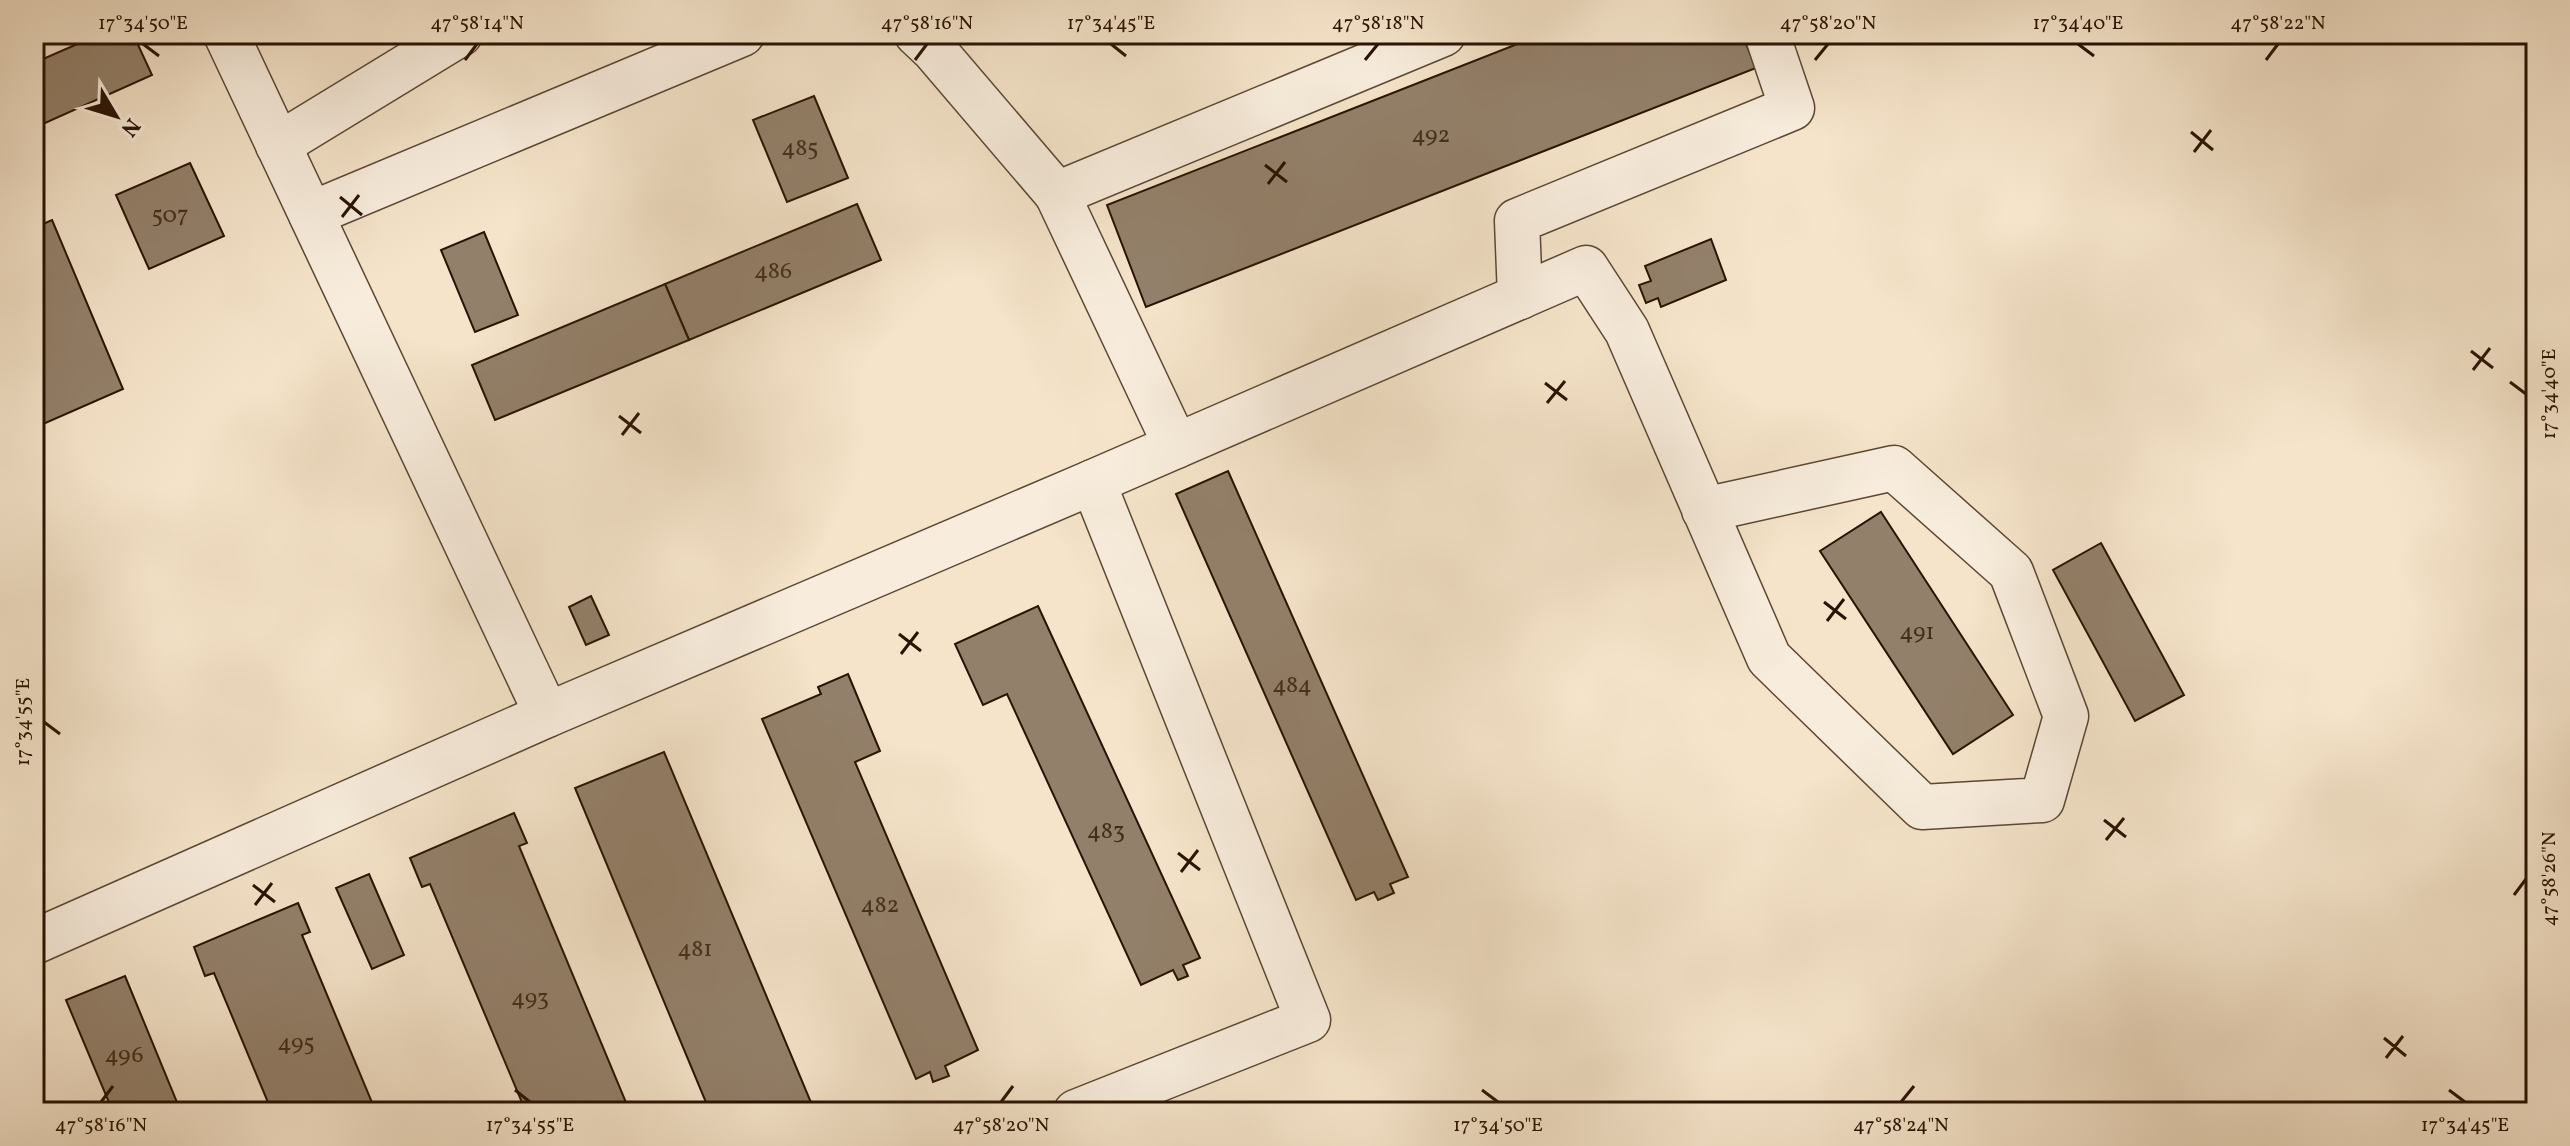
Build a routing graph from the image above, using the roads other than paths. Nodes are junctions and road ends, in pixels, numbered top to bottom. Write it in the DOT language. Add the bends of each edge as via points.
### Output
graph roads {
  1 [pos="226,34"];
  2 [pos="460,34"];
  3 [pos="742,34"];
  4 [pos="917,34"];
  5 [pos="1443,34"];
  6 [pos="1767,34"];
  7 [pos="278,145"];
  8 [pos="1057,194"];
  9 [pos="311,214"];
  10 [pos="1520,297"];
  11 [pos="1176,446"];
  12 [pos="1093,482"];
  13 [pos="1704,510"];
  14 [pos="547,715"];
  15 [pos="34,942"];
  16 [pos="1076,1112"];
  1 -- 7 [label="lane"];
  2 -- 7 [label="lane"];
  3 -- 9 [label="lane"];
  4 -- 8 [label="lane"];
  5 -- 8 [label="lane"];
  6 -- 10 [label="lane" via="1792,108 1517,221"];
  7 -- 9 [label="lane"];
  8 -- 11 [label="lane"];
  9 -- 14 [label="lane"];
  10 -- 11 [label="lane"];
  10 -- 13 [label="lane" via="1586,268 1627,331"];
  11 -- 12 [label="lane"];
  12 -- 14 [label="lane"];
  12 -- 16 [label="lane" via="1308,1020"];
  13 -- 13 [label="lane" via="1769,658 1922,807 2042,800 2066,716 2011,572 1894,468"];
  14 -- 15 [label="lane"];
}
